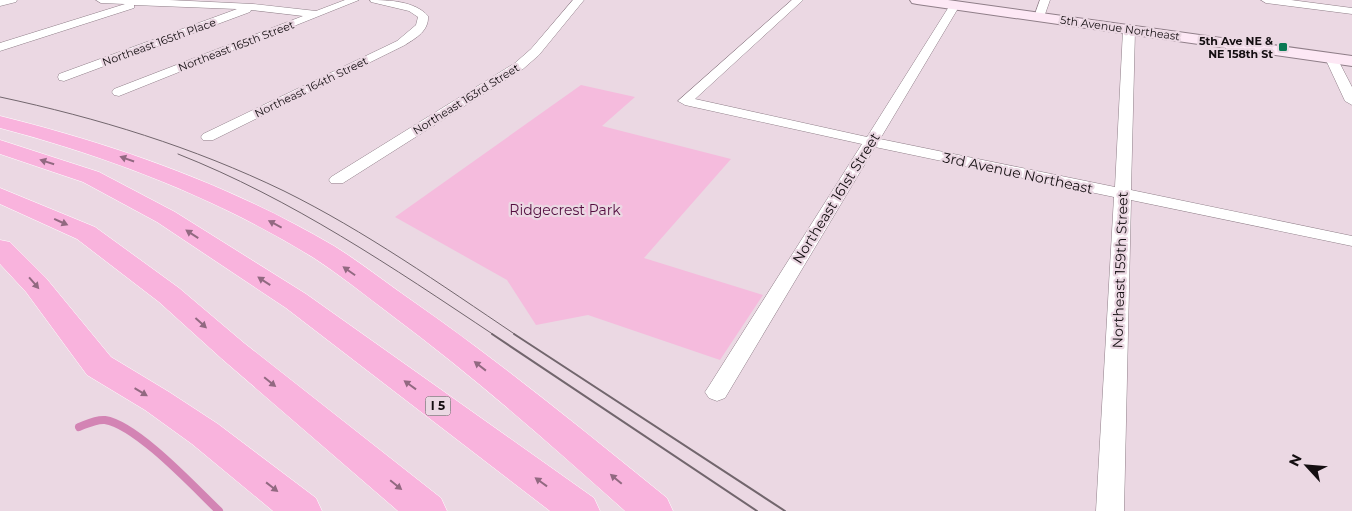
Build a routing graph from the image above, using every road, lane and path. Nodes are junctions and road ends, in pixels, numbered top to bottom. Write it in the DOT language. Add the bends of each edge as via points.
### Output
graph roads {
  1 [pos="12,0"];
  2 [pos="101,0"];
  3 [pos="354,0"];
  4 [pos="375,0"];
  5 [pos="579,0"];
  6 [pos="798,0"];
  7 [pos="917,0"];
  8 [pos="1045,0"];
  9 [pos="1266,0"];
  10 [pos="146,1"];
  11 [pos="0,3"];
  12 [pos="955,5"];
  13 [pos="253,7"];
  14 [pos="1352,11"];
  15 [pos="317,14"];
  16 [pos="1038,17"];
  17 [pos="1129,30"];
  18 [pos="0,46"];
  19 [pos="1331,58"];
  20 [pos="1352,61"];
  21 [pos="64,76"];
  22 [pos="119,92"];
  23 [pos="1352,101"];
  24 [pos="0,122"];
  25 [pos="208,137"];
  26 [pos="871,142"];
  27 [pos="0,147"];
  28 [pos="337,180"];
  29 [pos="0,195"];
  30 [pos="1124,195"];
  31 [pos="1352,241"];
  32 [pos="0,248"];
  33 [pos="717,392"];
  34 [pos="302,511"];
  35 [pos="427,511"];
  36 [pos="580,511"];
  37 [pos="653,511"];
  38 [pos="1110,511"];
  1 -- 11 [label="street"];
  2 -- 10 [label="street"];
  3 -- 15 [label="street, Northeast 165th Street"];
  4 -- 25 [label="street, Northeast 164th Street" via="419,12 424,19 420,29 400,43"];
  5 -- 28 [label="street, Northeast 163rd Street" via="520,66"];
  6 -- 26 [label="street, 3rd Avenue Northeast" via="685,101"];
  7 -- 12 [label="street, 5th Avenue Northeast"];
  8 -- 16 [label="street"];
  9 -- 14 [label="street"];
  10 -- 13 [label="street"];
  10 -- 18 [label="street"];
  12 -- 16 [label="street, 5th Avenue Northeast"];
  12 -- 26 [label="street, Northeast 161st Street"];
  13 -- 15 [label="street"];
  13 -- 21 [label="street, Northeast 165th Place"];
  15 -- 22 [label="street, Northeast 165th Street"];
  16 -- 17 [label="street, 5th Avenue Northeast"];
  17 -- 19 [label="street, 5th Avenue Northeast"];
  17 -- 30 [label="street, Northeast 159th Street"];
  19 -- 20 [label="street, 5th Avenue Northeast"];
  19 -- 23 [label="street"];
  37 -- 24 [label="highway, one-way" via="511,390 318,248 264,218 151,167 73,141"];
  26 -- 30 [label="street, 3rd Avenue Northeast"];
  26 -- 33 [label="street, Northeast 161st Street"];
  36 -- 27 [label="highway, I 5, one-way" via="296,301 166,217 91,177"];
  29 -- 35 [label="highway, one-way" via="86,233 169,295"];
  30 -- 31 [label="street, 3rd Avenue Northeast"];
  30 -- 38 [label="street, Northeast 159th Street"];
  32 -- 34 [label="highway, one-way" via="36,285 99,366 205,434"];
}
